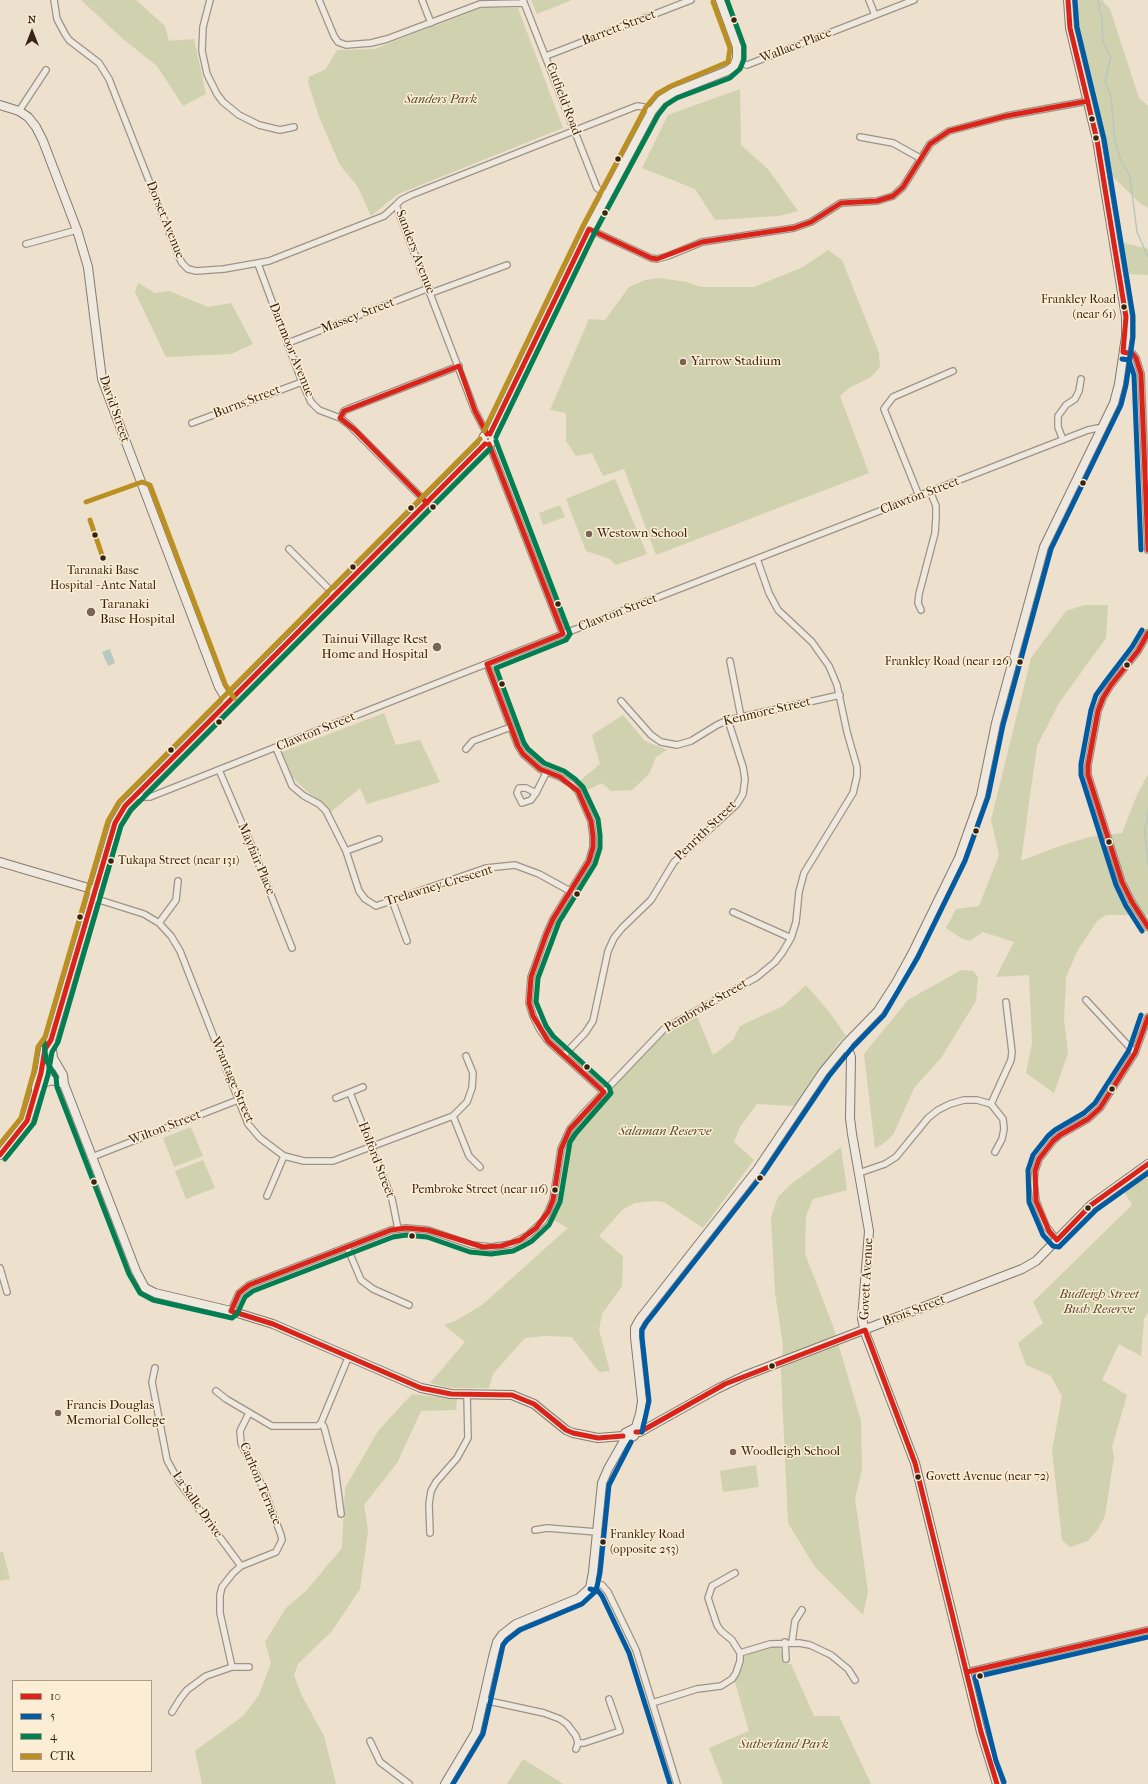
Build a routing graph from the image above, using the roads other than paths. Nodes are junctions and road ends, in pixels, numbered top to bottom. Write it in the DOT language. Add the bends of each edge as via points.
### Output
graph roads {
  1 [pos="54,0"];
  2 [pos="210,0"];
  3 [pos="319,0"];
  4 [pos="422,0"];
  5 [pos="692,0"];
  6 [pos="720,0"];
  7 [pos="869,0"];
  8 [pos="914,0"];
  9 [pos="1068,0"];
  10 [pos="524,1"];
  11 [pos="875,15"];
  12 [pos="431,23"];
  13 [pos="546,56"];
  14 [pos="736,62"];
  15 [pos="46,70"];
  16 [pos="1088,101"];
  17 [pos="0,105"];
  18 [pos="19,111"];
  19 [pos="652,111"];
  20 [pos="294,127"];
  21 [pos="575,131"];
  22 [pos="860,137"];
  23 [pos="920,158"];
  24 [pos="606,194"];
  25 [pos="396,205"];
  26 [pos="589,229"];
  27 [pos="77,230"];
  28 [pos="26,244"];
  29 [pos="258,264"];
  30 [pos="507,265"];
  31 [pos="430,290"];
  32 [pos="288,343"];
  33 [pos="1123,352"];
  34 [pos="459,366"];
  35 [pos="954,371"];
  36 [pos="1081,378"];
  37 [pos="302,382"];
  38 [pos="340,418"];
  39 [pos="192,423"];
  40 [pos="1101,430"];
  41 [pos="489,434"];
  42 [pos="1063,440"];
  43 [pos="487,444"];
  44 [pos="930,491"];
  45 [pos="919,496"];
  46 [pos="427,503"];
  47 [pos="289,549"];
  48 [pos="1148,550"];
  49 [pos="757,559"];
  50 [pos="335,595"];
  51 [pos="921,610"];
  52 [pos="1148,633"];
  53 [pos="563,634"];
  54 [pos="1147,641"];
  55 [pos="730,661"];
  56 [pos="487,664"];
  57 [pos="840,695"];
  58 [pos="621,701"];
  59 [pos="228,702"];
  60 [pos="741,716"];
  61 [pos="728,720"];
  62 [pos="511,727"];
  63 [pos="276,748"];
  64 [pos="466,749"];
  65 [pos="219,770"];
  66 [pos="546,773"];
  67 [pos="136,793"];
  68 [pos="536,793"];
  69 [pos="379,839"];
  70 [pos="346,851"];
  71 [pos="0,862"];
  72 [pos="178,881"];
  73 [pos="95,890"];
  74 [pos="570,890"];
  75 [pos="93,898"];
  76 [pos="392,900"];
  77 [pos="733,912"];
  78 [pos="159,924"];
  79 [pos="1148,927"];
  80 [pos="791,938"];
  81 [pos="407,941"];
  82 [pos="292,948"];
  83 [pos="1086,1000"];
  84 [pos="1006,1002"];
  85 [pos="1148,1017"];
  86 [pos="51,1040"];
  87 [pos="846,1044"];
  88 [pos="1135,1053"];
  89 [pos="564,1055"];
  90 [pos="466,1056"];
  91 [pos="50,1065"];
  92 [pos="42,1084"];
  93 [pos="64,1084"];
  94 [pos="363,1087"];
  95 [pos="36,1092"];
  96 [pos="604,1092"];
  97 [pos="350,1093"];
  98 [pos="336,1098"];
  99 [pos="238,1100"];
  100 [pos="991,1104"];
  101 [pos="453,1116"];
  102 [pos="371,1147"];
  103 [pos="995,1152"];
  104 [pos="0,1155"];
  105 [pos="284,1156"];
  106 [pos="92,1157"];
  107 [pos="1148,1164"];
  108 [pos="480,1167"];
  109 [pos="859,1173"];
  110 [pos="267,1196"];
  111 [pos="398,1229"];
  112 [pos="1057,1240"];
  113 [pos="347,1247"];
  114 [pos="0,1268"];
  115 [pos="7,1292"];
  116 [pos="409,1305"];
  117 [pos="231,1311"];
  118 [pos="865,1330"];
  119 [pos="348,1358"];
  120 [pos="155,1368"];
  121 [pos="216,1391"];
  122 [pos="466,1394"];
  123 [pos="249,1413"];
  124 [pos="321,1423"];
  125 [pos="636,1431"];
  126 [pos="624,1438"];
  127 [pos="341,1514"];
  128 [pos="535,1530"];
  129 [pos="596,1532"];
  130 [pos="430,1533"];
  131 [pos="242,1566"];
  132 [pos="735,1572"];
  133 [pos="592,1582"];
  134 [pos="802,1610"];
  135 [pos="1148,1630"];
  136 [pos="785,1642"];
  137 [pos="792,1642"];
  138 [pos="740,1653"];
  139 [pos="786,1659"];
  140 [pos="232,1667"];
  141 [pos="248,1667"];
  142 [pos="967,1672"];
  143 [pos="855,1680"];
  144 [pos="484,1700"];
  145 [pos="609,1700"];
  146 [pos="652,1703"];
  147 [pos="172,1712"];
  148 [pos="370,1741"];
  149 [pos="409,1784"];
  150 [pos="445,1784"];
  151 [pos="676,1784"];
  152 [pos="997,1784"];
  1 -- 29 [label="street, Dorset Avenue" via="57,19 69,40 99,63 109,79 185,266 196,271"];
  2 -- 20 [label="street" via="203,27 202,51 207,74 217,94 239,115 259,125 280,130"];
  3 -- 12 [label="street" via="330,30 338,42 346,45 378,42"];
  4 -- 12 [label="street"];
  5 -- 13 [label="street, Barrett Street"];
  6 -- 14 [label="street" via="735,39"];
  7 -- 11 [label="street"];
  8 -- 11 [label="street, Wallace Place"];
  9 -- 16 [label="street" via="1070,28"];
  10 -- 12 [label="street" via="480,4"];
  10 -- 13 [label="street, Cutfield Road"];
  11 -- 14 [label="street, Wallace Place" via="747,65"];
  13 -- 21 [label="street, Cutfield Road"];
  14 -- 19 [label="street" via="727,71 668,96"];
  15 -- 18 [label="street"];
  16 -- 23 [label="street" via="1006,116 954,129 930,144"];
  16 -- 33 [label="street" via="1097,140 1126,317"];
  17 -- 18 [label="street, David Street"];
  18 -- 27 [label="street, David Street" via="28,117 43,140"];
  19 -- 21 [label="street" via="637,106"];
  19 -- 24 [label="street"];
  21 -- 24 [label="street, Cutfield Road" via="597,188"];
  21 -- 25 [label="street, Sanders Avenue" via="411,195"];
  22 -- 23 [label="street" via="893,143"];
  23 -- 26 [label="street" via="903,187 893,196 877,201 845,202 804,225 702,242 663,258 651,258"];
  24 -- 26 [label="street"];
  25 -- 29 [label="street, Dorset Avenue" via="384,216"];
  25 -- 31 [label="street, Sanders Avenue"];
  26 -- 41 [label="street"];
  27 -- 28 [label="street"];
  27 -- 59 [label="street, David Street" via="88,267 102,379 219,687"];
  29 -- 32 [label="street, Dartmoor Avenue"];
  30 -- 31 [label="street, Massey Street"];
  31 -- 32 [label="street, Massey Street"];
  31 -- 34 [label="street, Sanders Avenue"];
  32 -- 37 [label="street, Dartmoor Avenue"];
  33 -- 40 [label="street" via="1114,403"];
  33 -- 48 [label="street" via="1136,358 1141,374"];
  34 -- 38 [label="street" via="348,409"];
  34 -- 41 [label="street, Sanders Avenue" via="475,411"];
  35 -- 45 [label="street" via="893,397 884,409"];
  36 -- 42 [label="street" via="1075,399 1066,405 1058,416 1058,427"];
  37 -- 38 [label="street, Dartmoor Avenue" via="315,407"];
  37 -- 39 [label="street, Burns Street"];
  38 -- 46 [label="street, Dartmoor Avenue"];
  40 -- 42 [label="street, Clawton Street" via="1088,430"];
  40 -- 87 [label="street" via="1039,563 996,723 981,796 959,858 896,983 878,1011"];
  41 -- 43 [label="street" via="483,440"];
  42 -- 44 [label="street, Clawton Street"];
  43 -- 46 [label="street"];
  43 -- 53 [label="street"];
  44 -- 45 [label="street, Clawton Street"];
  44 -- 51 [label="street" via="936,506 935,533 919,594 918,603"];
  45 -- 49 [label="street, Clawton Street"];
  46 -- 50 [label="street"];
  47 -- 50 [label="street"];
  49 -- 53 [label="street, Clawton Street"];
  49 -- 57 [label="street, Pembroke Street" via="778,610 805,634 820,652 831,670"];
  50 -- 59 [label="street"];
  52 -- 54 [label="street"];
  53 -- 56 [label="street, Clawton Street"];
  54 -- 79 [label="street" via="1103,698 1098,711 1088,775 1122,882"];
  55 -- 60 [label="street"];
  56 -- 62 [label="street"];
  56 -- 63 [label="street, Clawton Street"];
  57 -- 60 [label="street, Kenmore Street"];
  57 -- 80 [label="street, Pembroke Street" via="858,776 849,801 804,873"];
  58 -- 61 [label="street, Kenmore Street" via="651,735 661,742 672,745 682,745 691,741"];
  59 -- 67 [label="street"];
  60 -- 61 [label="street, Kenmore Street"];
  61 -- 89 [label="street, Penrith Street" via="743,767 743,794 736,804 674,862 651,900 614,938 608,951 592,1021 585,1033"];
  62 -- 64 [label="street" via="473,741"];
  62 -- 66 [label="street" via="523,754"];
  63 -- 65 [label="street, Clawton Street"];
  63 -- 70 [label="street, Trelawney Crescent" via="292,786 326,811"];
  65 -- 67 [label="street, Clawton Street" via="150,797 140,797"];
  65 -- 82 [label="street, Mayfair Place"];
  66 -- 68 [label="street"];
  66 -- 74 [label="street" via="560,777 578,791 591,821 593,847 589,861"];
  67 -- 73 [label="street" via="115,823"];
  69 -- 70 [label="street"];
  70 -- 76 [label="street, Trelawney Crescent" via="359,891 365,899 376,906"];
  71 -- 73 [label="street"];
  72 -- 78 [label="street" via="176,900"];
  73 -- 75 [label="street"];
  74 -- 76 [label="street, Trelawney Crescent" via="539,874 515,866 486,868"];
  74 -- 89 [label="street" via="546,935 529,989 529,1003 540,1030"];
  75 -- 78 [label="street, Wrantage Street" via="144,914"];
  75 -- 86 [label="street"];
  76 -- 81 [label="street"];
  77 -- 80 [label="street"];
  78 -- 99 [label="street, Wrantage Street" via="171,936 180,951"];
  80 -- 96 [label="street, Pembroke Street" via="775,962 757,977 664,1029"];
  83 -- 88 [label="street"];
  84 -- 100 [label="street" via="1011,1060"];
  85 -- 88 [label="street"];
  86 -- 91 [label="street"];
  86 -- 91 [label="street" via="45,1048"];
  87 -- 109 [label="street, Govett Avenue" via="851,1057 850,1118"];
  87 -- 125 [label="street" via="823,1072 757,1170 640,1319 635,1337 642,1401"];
  88 -- 112 [label="street" via="1100,1108 1088,1119 1060,1135 1039,1159 1034,1182 1036,1201 1046,1226"];
  89 -- 96 [label="street"];
  90 -- 101 [label="street, Wrantage Street" via="473,1073 472,1088 467,1102"];
  91 -- 92 [label="street"];
  91 -- 93 [label="street"];
  91 -- 95 [label="street" via="36,1086"];
  92 -- 93 [label="street" via="51,1080"];
  92 -- 95 [label="street"];
  93 -- 106 [label="street"];
  94 -- 97 [label="street"];
  95 -- 104 [label="street" via="24,1127"];
  96 -- 111 [label="street, Pembroke Street" via="564,1139 553,1200 543,1221 528,1235 511,1244 483,1247 428,1230"];
  97 -- 98 [label="street"];
  97 -- 102 [label="street, Holford Street"];
  99 -- 105 [label="street, Wrantage Street" via="253,1131"];
  99 -- 106 [label="street, Wilton Street"];
  100 -- 103 [label="street" via="1003,1119 1004,1129"];
  100 -- 109 [label="street" via="964,1100 944,1107 928,1118 896,1157 885,1164"];
  101 -- 102 [label="street, Wrantage Street"];
  101 -- 108 [label="street" via="469,1156"];
  102 -- 105 [label="street, Wrantage Street" via="344,1158 324,1162"];
  102 -- 111 [label="street, Holford Street" via="393,1204"];
  105 -- 110 [label="street"];
  106 -- 117 [label="street" via="136,1271 146,1288 155,1293"];
  107 -- 112 [label="street, Brois Street" via="1091,1205"];
  109 -- 118 [label="street, Govett Avenue" via="869,1231 862,1320"];
  111 -- 113 [label="street, Pembroke Street"];
  112 -- 118 [label="street, Brois Street" via="1036,1261 1022,1270"];
  113 -- 116 [label="street" via="361,1280 373,1289"];
  113 -- 117 [label="street, Pembroke Street" via="249,1285 239,1294"];
  114 -- 115 [label="street"];
  117 -- 119 [label="street" via="273,1324"];
  118 -- 125 [label="street, Brois Street" via="725,1384 640,1432"];
  118 -- 142 [label="street, Govett Avenue" via="915,1463"];
  119 -- 122 [label="street" via="420,1388"];
  119 -- 124 [label="street"];
  120 -- 131 [label="street, La Salle Drive" via="152,1382 167,1460 179,1482"];
  121 -- 123 [label="street"];
  122 -- 126 [label="street" via="512,1395 534,1404 573,1434 598,1438"];
  122 -- 130 [label="street" via="468,1438 457,1458 431,1491"];
  123 -- 124 [label="street" via="272,1426 314,1427"];
  123 -- 131 [label="street, Carlton Terrace" via="240,1431 242,1443 264,1490 282,1540 276,1552"];
  124 -- 127 [label="street" via="335,1468"];
  125 -- 126 [label="street, Brois Street" via="631,1438"];
  126 -- 129 [label="street" via="602,1483"];
  128 -- 129 [label="street" via="547,1528"];
  129 -- 133 [label="street"];
  131 -- 140 [label="street, Carlton Terrace" via="227,1580 220,1595 220,1613"];
  132 -- 138 [label="street" via="712,1586 708,1598 717,1625 732,1640"];
  133 -- 144 [label="street" via="587,1592 579,1598 516,1624 502,1635 492,1657"];
  133 -- 146 [label="street" via="605,1588 611,1597 636,1650"];
  134 -- 137 [label="street" via="796,1621"];
  135 -- 142 [label="street"];
  136 -- 137 [label="street"];
  136 -- 138 [label="street" via="763,1645"];
  136 -- 139 [label="street"];
  137 -- 143 [label="street" via="810,1645 831,1655 848,1669"];
  138 -- 146 [label="street" via="736,1673 727,1683"];
  140 -- 141 [label="street"];
  140 -- 147 [label="street" via="196,1682"];
  142 -- 152 [label="street, Govett Avenue" via="989,1763"];
  144 -- 145 [label="street" via="560,1719 572,1729 577,1746 620,1732"];
  144 -- 150 [label="street" via="476,1732"];
  146 -- 151 [label="street"];
  148 -- 149 [label="street" via="380,1762"];
}
